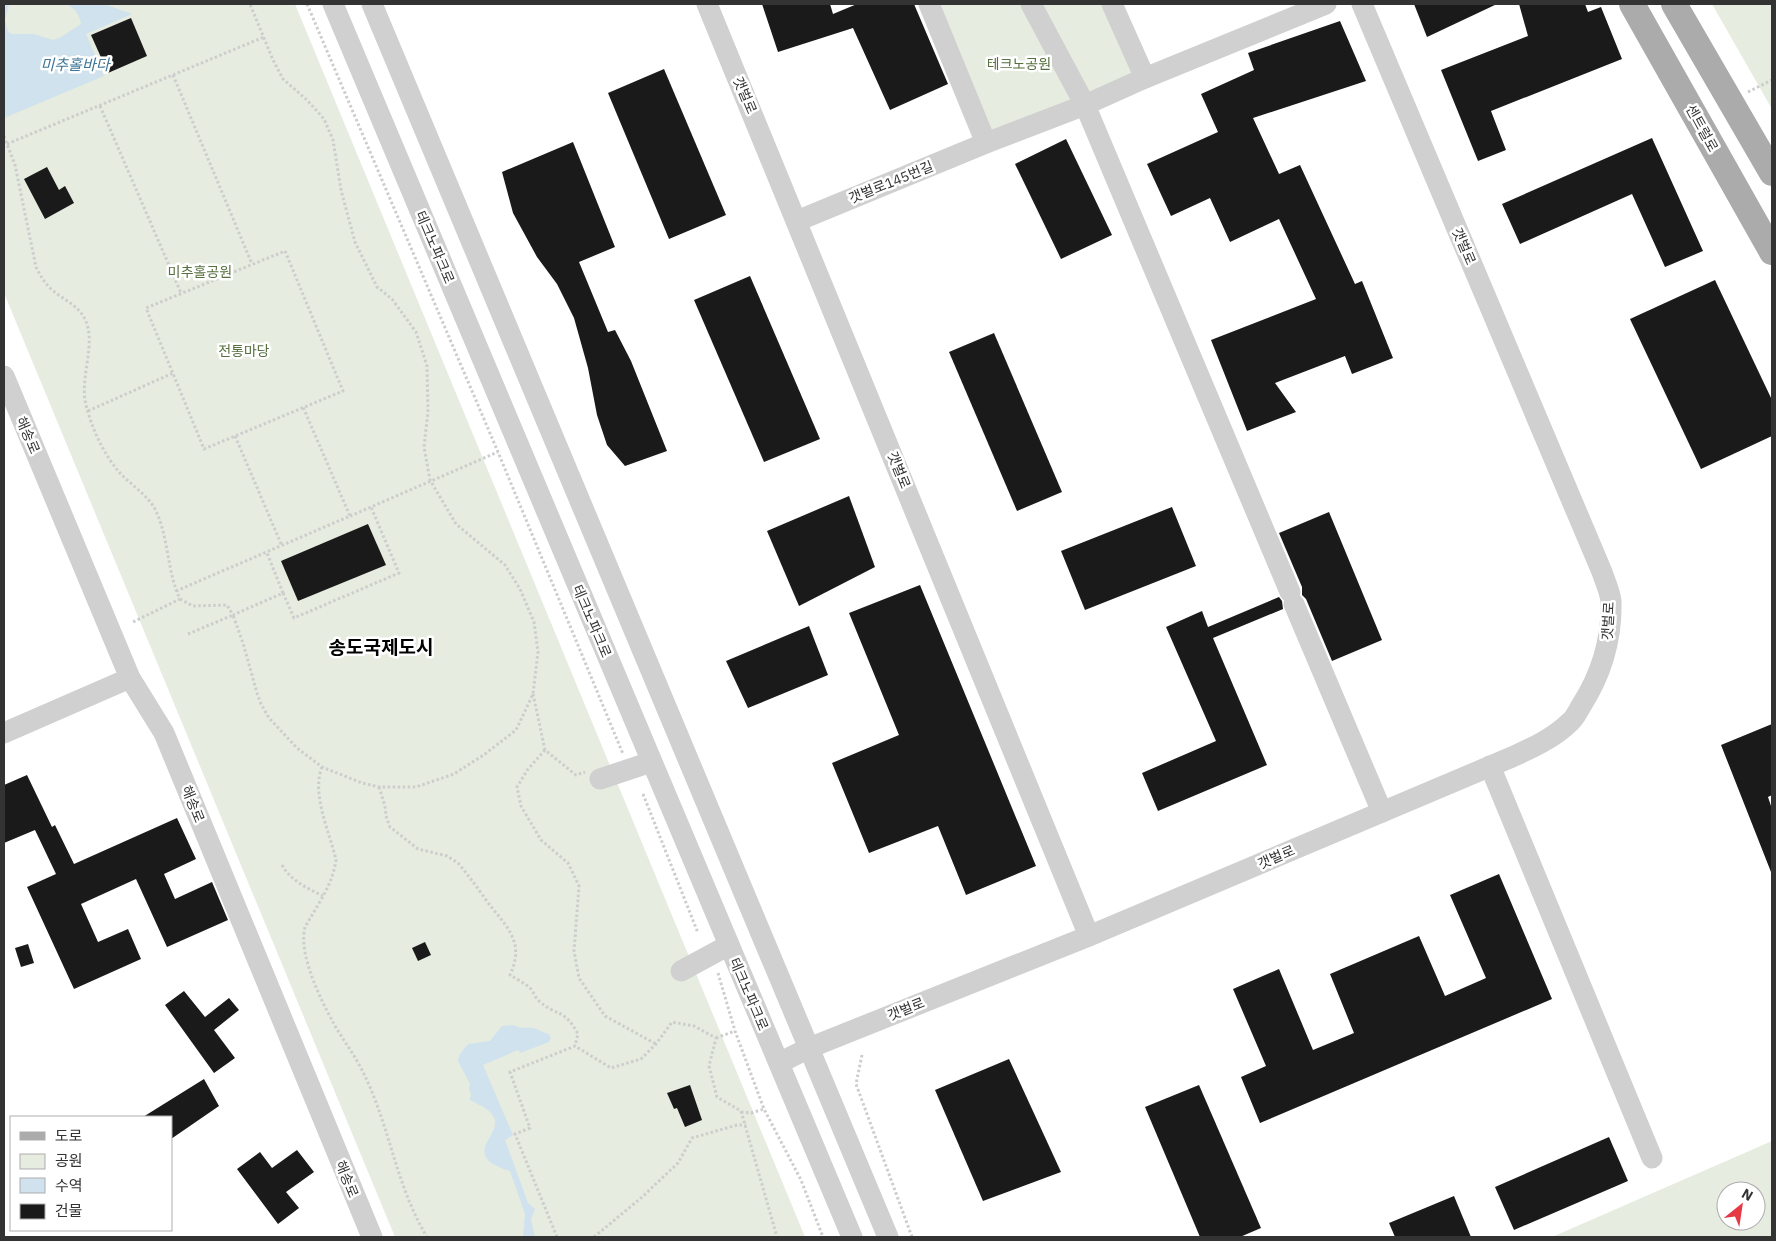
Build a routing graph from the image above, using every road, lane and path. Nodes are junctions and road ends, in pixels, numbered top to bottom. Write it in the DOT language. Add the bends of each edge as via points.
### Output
graph roads {
  1 [pos="250,4"];
  2 [pos="307,4"];
  3 [pos="333,4"];
  4 [pos="372,4"];
  5 [pos="707,4"];
  6 [pos="929,4"];
  7 [pos="1031,4"];
  8 [pos="1112,4"];
  9 [pos="1326,4"];
  10 [pos="1362,4"];
  11 [pos="1632,4"];
  12 [pos="1674,4"];
  13 [pos="264,38"];
  14 [pos="173,75"];
  15 [pos="1145,78"];
  16 [pos="1772,80"];
  17 [pos="1744,93"];
  18 [pos="1085,105"];
  19 [pos="100,106"];
  20 [pos="4,136"];
  21 [pos="986,143"];
  22 [pos="7,144"];
  23 [pos="1772,173"];
  24 [pos="797,221"];
  25 [pos="1772,252"];
  26 [pos="252,264"];
  27 [pos="181,293"];
  28 [pos="172,373"];
  29 [pos="4,376"];
  30 [pos="303,407"];
  31 [pos="88,411"];
  32 [pos="235,436"];
  33 [pos="498,452"];
  34 [pos="430,480"];
  35 [pos="370,507"];
  36 [pos="350,516"];
  37 [pos="282,546"];
  38 [pos="267,553"];
  39 [pos="176,591"];
  40 [pos="283,593"];
  41 [pos="180,600"];
  42 [pos="232,615"];
  43 [pos="131,623"];
  44 [pos="188,634"];
  45 [pos="130,678"];
  46 [pos="533,694"];
  47 [pos="4,734"];
  48 [pos="545,750"];
  49 [pos="624,755"];
  50 [pos="651,762"];
  51 [pos="1490,766"];
  52 [pos="322,767"];
  53 [pos="576,775"];
  54 [pos="600,779"];
  55 [pos="379,787"];
  56 [pos="643,794"];
  57 [pos="1382,812"];
  58 [pos="282,865"];
  59 [pos="323,896"];
  60 [pos="698,933"];
  61 [pos="1089,936"];
  62 [pos="729,945"];
  63 [pos="680,971"];
  64 [pos="718,973"];
  65 [pos="735,1032"];
  66 [pos="716,1038"];
  67 [pos="656,1044"];
  68 [pos="575,1046"];
  69 [pos="809,1048"];
  70 [pos="862,1055"];
  71 [pos="779,1063"];
  72 [pos="764,1109"];
  73 [pos="741,1112"];
  74 [pos="746,1125"];
  75 [pos="1652,1158"];
  76 [pos="372,1237"];
  77 [pos="427,1237"];
  78 [pos="557,1237"];
  79 [pos="594,1237"];
  80 [pos="777,1237"];
  81 [pos="823,1237"];
  82 [pos="852,1237"];
  83 [pos="888,1237"];
  84 [pos="912,1237"];
  1 -- 13 [label="path"];
  2 -- 33 [label="path"];
  3 -- 50 [label="street, 테크노파크로"];
  4 -- 69 [label="street"];
  5 -- 24 [label="street, 갯벌로"];
  6 -- 21 [label="street"];
  7 -- 18 [label="street"];
  8 -- 15 [label="street"];
  9 -- 15 [label="street, 갯벌로145번길"];
  10 -- 51 [label="street, 갯벌로" via="1611,599 1607,646 1599,674 1571,722 1542,743"];
  11 -- 25 [label="main road, 센트럴로"];
  12 -- 23 [label="main road"];
  13 -- 14 [label="path"];
  13 -- 34 [label="path" via="283,79 324,119 333,140 341,190 355,242 377,287 392,299 416,332 427,366 428,412 424,447"];
  14 -- 19 [label="path"];
  14 -- 26 [label="path"];
  15 -- 18 [label="street, 갯벌로145번길"];
  16 -- 17 [label="path"];
  18 -- 21 [label="street, 갯벌로145번길"];
  18 -- 57 [label="street"];
  19 -- 22 [label="path"];
  19 -- 27 [label="path"];
  20 -- 22 [label="path"];
  21 -- 24 [label="street, 갯벌로145번길"];
  22 -- 31 [label="path" via="15,165 36,267 41,278 85,319 89,342 84,394"];
  24 -- 61 [label="street, 갯벌로"];
  26 -- 27 [label="path"];
  26 -- 30 [label="path" via="285,251 343,391"];
  27 -- 28 [label="path" via="146,308"];
  28 -- 31 [label="path"];
  28 -- 32 [label="path" via="204,449"];
  29 -- 45 [label="street, 해송로"];
  30 -- 32 [label="path"];
  30 -- 36 [label="path"];
  31 -- 39 [label="path" via="98,439 118,471 156,510"];
  32 -- 37 [label="path"];
  33 -- 34 [label="path"];
  33 -- 49 [label="path"];
  34 -- 35 [label="path"];
  34 -- 46 [label="path" via="456,524 505,564 520,589 534,622 538,652"];
  35 -- 36 [label="path"];
  35 -- 40 [label="path" via="399,573 294,618"];
  36 -- 37 [label="path"];
  37 -- 38 [label="path"];
  38 -- 39 [label="path"];
  38 -- 40 [label="path"];
  39 -- 41 [label="path"];
  40 -- 42 [label="path"];
  41 -- 42 [label="path" via="193,606 227,605"];
  41 -- 43 [label="path"];
  42 -- 44 [label="path"];
  42 -- 52 [label="path" via="261,704 269,718 297,748"];
  45 -- 47 [label="street"];
  45 -- 76 [label="street, 해송로" via="164,732"];
  46 -- 48 [label="path"];
  46 -- 55 [label="path" via="516,730 454,774 416,787"];
  48 -- 53 [label="path"];
  48 -- 67 [label="path" via="517,787 521,806 541,840 568,863 579,886 574,952 579,978 605,1016"];
  50 -- 54 [label="street"];
  50 -- 62 [label="street, 테크노파크로"];
  51 -- 57 [label="street, 갯벌로"];
  51 -- 75 [label="street"];
  52 -- 55 [label="path"];
  52 -- 59 [label="path" via="318,775 319,795 336,860"];
  55 -- 68 [label="path" via="390,826 418,849 447,856 458,863 504,922 516,948 516,962 510,975 531,989 543,1005 572,1023 578,1034"];
  56 -- 60 [label="path"];
  57 -- 61 [label="street, 갯벌로"];
  58 -- 59 [label="path" via="298,883"];
  59 -- 77 [label="path" via="305,927 304,951 334,1025 362,1069 377,1102 404,1192"];
  61 -- 69 [label="street, 갯벌로"];
  62 -- 63 [label="street"];
  62 -- 71 [label="street, 테크노파크로"];
  64 -- 65 [label="path"];
  65 -- 66 [label="path"];
  65 -- 72 [label="path"];
  66 -- 67 [label="path" via="694,1026 672,1022"];
  66 -- 73 [label="path" via="709,1066 717,1097"];
  67 -- 68 [label="path" via="641,1059 611,1068"];
  68 -- 78 [label="path" via="510,1072 530,1128 515,1134"];
  69 -- 71 [label="street, 갯벌로"];
  69 -- 83 [label="street"];
  70 -- 84 [label="path" via="856,1084"];
  71 -- 82 [label="street, 테크노파크로"];
  72 -- 73 [label="path"];
  72 -- 81 [label="path" via="801,1180"];
  73 -- 74 [label="path"];
  74 -- 79 [label="path" via="692,1138 678,1163"];
  74 -- 80 [label="path"];
}
